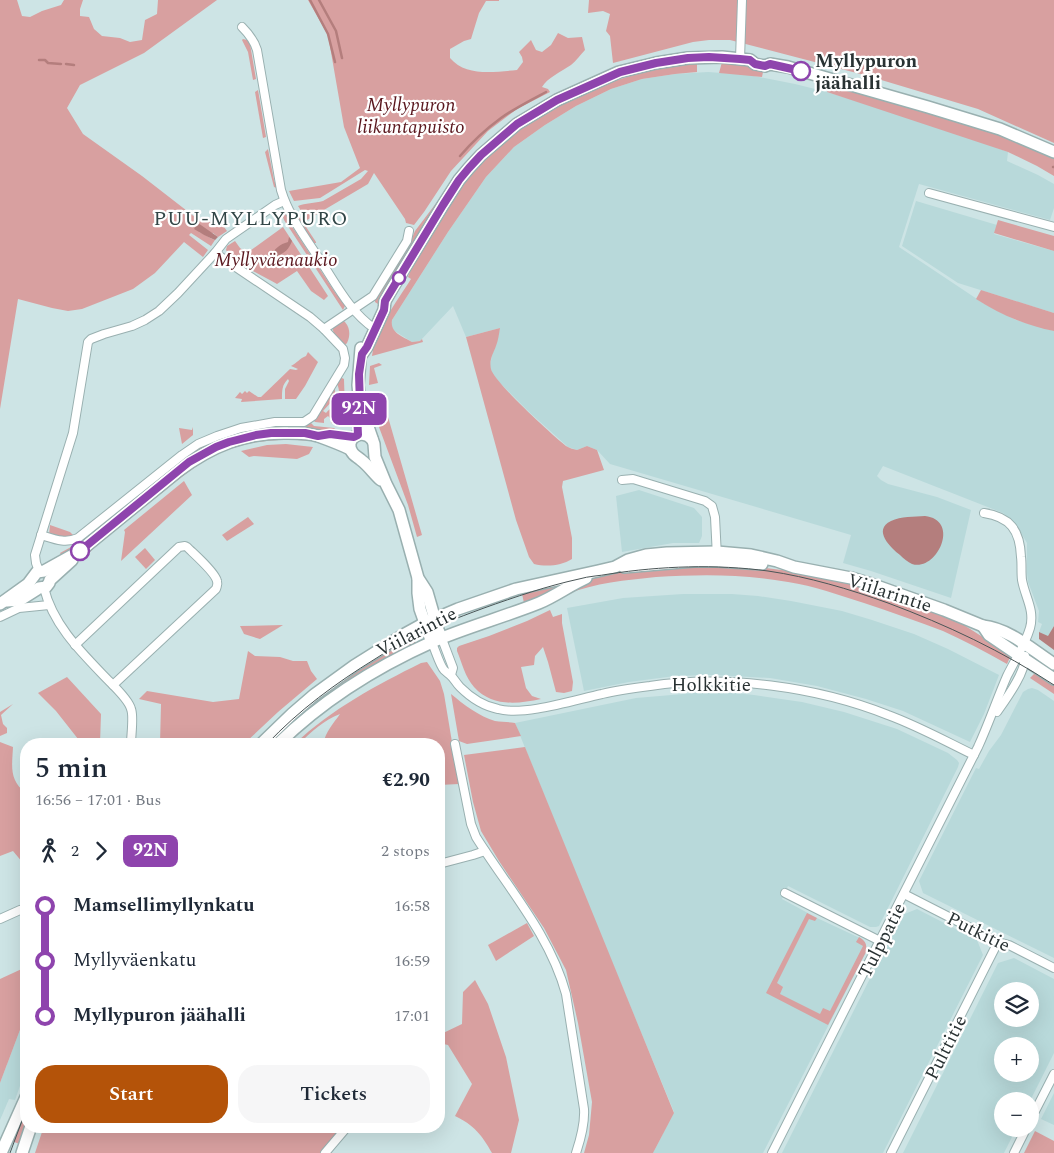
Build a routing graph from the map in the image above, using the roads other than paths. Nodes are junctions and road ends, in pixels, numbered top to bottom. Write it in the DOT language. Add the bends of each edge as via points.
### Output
graph roads {
  1 [pos="742,0"];
  2 [pos="242,27"];
  3 [pos="745,60"];
  4 [pos="1054,152"];
  5 [pos="929,193"];
  6 [pos="284,201"];
  7 [pos="1054,227"];
  8 [pos="409,231"];
  9 [pos="215,253"];
  10 [pos="354,309"];
  11 [pos="372,327"];
  12 [pos="324,329"];
  13 [pos="360,406"];
  14 [pos="318,436"];
  15 [pos="356,436"];
  16 [pos="373,444"];
  17 [pos="354,453"];
  18 [pos="622,480"];
  19 [pos="386,484"];
  20 [pos="984,513"];
  21 [pos="41,535"];
  22 [pos="717,556"];
  23 [pos="598,571"];
  24 [pos="42,579"];
  25 [pos="2,603"];
  26 [pos="49,605"];
  27 [pos="0,617"];
  28 [pos="430,621"];
  29 [pos="983,626"];
  30 [pos="437,641"];
  31 [pos="1024,643"];
  32 [pos="75,645"];
  33 [pos="1022,657"];
  34 [pos="1054,664"];
  35 [pos="1054,679"];
  36 [pos="113,686"];
  37 [pos="131,738"];
  38 [pos="267,738"];
  39 [pos="284,738"];
  40 [pos="455,744"];
  41 [pos="974,755"];
  42 [pos="485,851"];
  43 [pos="445,862"];
  44 [pos="785,892"];
  45 [pos="904,894"];
  46 [pos="20,910"];
  47 [pos="0,919"];
  48 [pos="880,941"];
  49 [pos="998,942"];
  50 [pos="1054,968"];
  51 [pos="1054,1074"];
  52 [pos="1039,1103"];
  53 [pos="20,1111"];
  54 [pos="29,1133"];
  55 [pos="342,1133"];
  56 [pos="1022,1137"];
  57 [pos="1,1153"];
  58 [pos="22,1153"];
  59 [pos="325,1153"];
  60 [pos="576,1153"];
  61 [pos="772,1153"];
  62 [pos="891,1153"];
  63 [pos="1014,1153"];
  1 -- 3 [label="street"];
  2 -- 6 [label="street" via="249,33 257,50"];
  3 -- 4 [label="main road" via="826,77 928,107 1000,129"];
  3 -- 11 [label="main road" via="688,58 638,66 557,100 517,124 481,155 459,180"];
  5 -- 7 [label="street"];
  6 -- 9 [label="street" via="226,240"];
  6 -- 10 [label="street"];
  8 -- 10 [label="street" via="407,241 372,296"];
  9 -- 12 [label="street"];
  9 -- 21 [label="street" via="159,311 132,326 88,342 73,433"];
  10 -- 11 [label="street"];
  10 -- 12 [label="street"];
  11 -- 13 [label="main road" via="361,346"];
  12 -- 21 [label="street" via="343,349 345,362 309,419 253,425 211,438 182,455 78,538 65,542"];
  13 -- 15 [label="main road"];
  13 -- 16 [label="main road"];
  14 -- 15 [label="main road"];
  14 -- 17 [label="main road"];
  14 -- 24 [label="main road" via="271,433 216,447 189,462 80,551 69,564"];
  15 -- 16 [label="main road" via="366,435"];
  15 -- 17 [label="main road" via="350,444"];
  16 -- 17 [label="main road" via="369,456 362,458"];
  16 -- 19 [label="main road"];
  17 -- 19 [label="main road"];
  18 -- 22 [label="street" via="633,479 712,506"];
  19 -- 28 [label="main road" via="399,510 418,578 427,592"];
  20 -- 31 [label="street" via="1002,517 1018,536 1022,580 1032,619"];
  21 -- 24 [label="street" via="35,555"];
  22 -- 23 [label="main road, Viilarintie" via="646,555"];
  22 -- 29 [label="main road, Viilarintie" via="751,555 852,578"];
  23 -- 28 [label="main road, Viilarintie" via="516,589"];
  23 -- 30 [label="main road, Viilarintie" via="541,602"];
  24 -- 25 [label="main road"];
  24 -- 26 [label="street"];
  26 -- 27 [label="street" via="19,608"];
  26 -- 32 [label="street"];
  28 -- 30 [label="main road"];
  28 -- 38 [label="main road, Viilarintie" via="354,666 314,695"];
  29 -- 31 [label="main road, Viilarintie" via="993,627"];
  29 -- 33 [label="main road, Viilarintie" via="989,635"];
  30 -- 39 [label="main road, Viilarintie" via="356,682 310,714"];
  30 -- 41 [label="street, Holkkitie" via="444,670 479,702 494,708 520,711 604,693 670,684 754,684 790,688 874,709"];
  31 -- 33 [label="street"];
  31 -- 34 [label="main road, Viilarintie"];
  32 -- 36 [label="street"];
  32 -- 36 [label="street" via="179,547 187,547 206,566 216,577 216,589"];
  33 -- 35 [label="main road, Viilarintie"];
  33 -- 41 [label="street, Tulppatie" via="1004,684"];
  36 -- 37 [label="street" via="131,708"];
  40 -- 42 [label="street" via="471,824"];
  41 -- 45 [label="street, Tulppatie"];
  42 -- 43 [label="street"];
  42 -- 60 [label="street" via="543,938 561,976 584,1108 583,1132"];
  44 -- 48 [label="street"];
  45 -- 48 [label="street, Tulppatie"];
  45 -- 49 [label="street, Putkitie"];
  46 -- 47 [label="street"];
  48 -- 61 [label="street, Tulppatie"];
  49 -- 50 [label="street, Putkitie"];
  49 -- 62 [label="street, Pulttitie"];
  51 -- 52 [label="street"];
  53 -- 57 [label="main road"];
  54 -- 58 [label="main road"];
  55 -- 59 [label="street"];
  56 -- 63 [label="street"];
}
